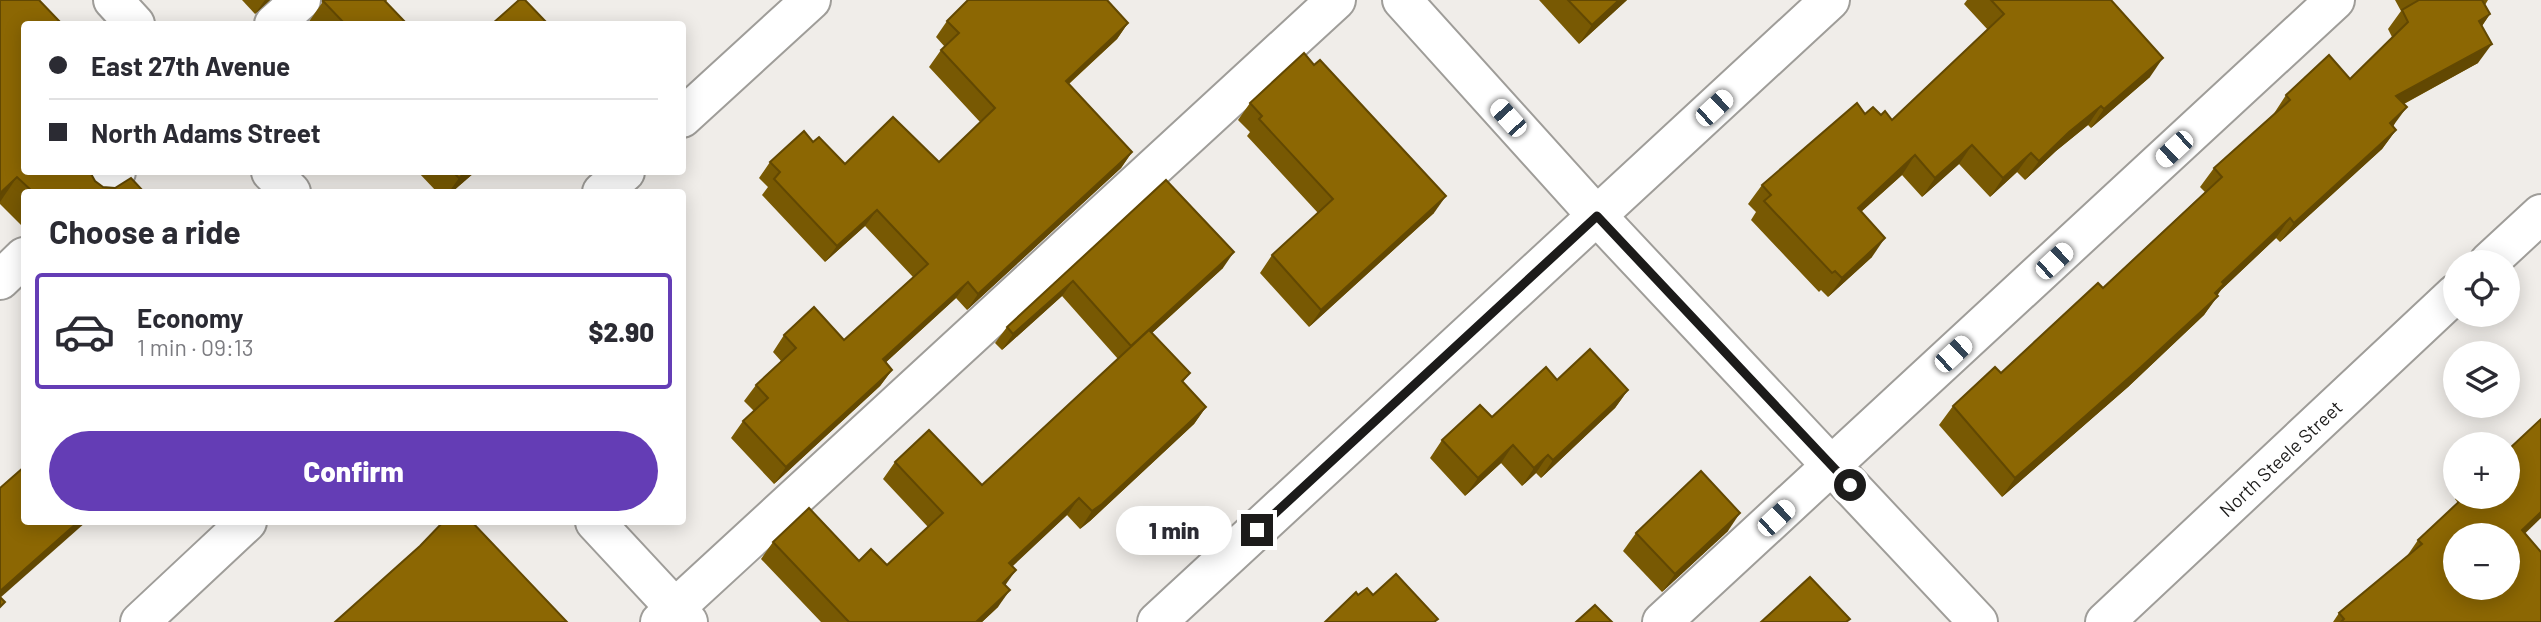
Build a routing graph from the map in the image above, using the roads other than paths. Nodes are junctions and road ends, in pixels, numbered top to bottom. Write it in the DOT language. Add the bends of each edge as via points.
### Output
graph roads {
  1 [pos="113,0"];
  2 [pos="301,0"];
  3 [pos="811,0"];
  4 [pos="1336,0"];
  5 [pos="1402,0"];
  6 [pos="1830,0"];
  7 [pos="2335,0"];
  8 [pos="132,21"];
  9 [pos="277,21"];
  10 [pos="686,114"];
  11 [pos="113,175"];
  12 [pos="274,175"];
  13 [pos="622,175"];
  14 [pos="96,189"];
  15 [pos="288,189"];
  16 [pos="605,189"];
  17 [pos="2541,214"];
  18 [pos="1597,216"];
  19 [pos="2502,250"];
  20 [pos="21,260"];
  21 [pos="0,280"];
  22 [pos="2443,305"];
  23 [pos="1832,466"];
  24 [pos="244,525"];
  25 [pos="597,525"];
  26 [pos="674,617"];
  27 [pos="140,622"];
  28 [pos="1157,622"];
  29 [pos="1662,622"];
  30 [pos="1978,622"];
  31 [pos="2105,622"];
  1 -- 8 [label="street"];
  2 -- 9 [label="street"];
  3 -- 10 [label="street"];
  4 -- 26 [label="street"];
  5 -- 18 [label="street"];
  6 -- 18 [label="street"];
  7 -- 23 [label="street"];
  11 -- 14 [label="street"];
  12 -- 15 [label="street"];
  13 -- 16 [label="street"];
  17 -- 19 [label="street"];
  18 -- 23 [label="street"];
  18 -- 28 [label="street"];
  20 -- 21 [label="street"];
  22 -- 31 [label="street, North Steele Street"];
  23 -- 29 [label="street"];
  23 -- 30 [label="street"];
  24 -- 27 [label="street"];
  25 -- 26 [label="street"];
}
